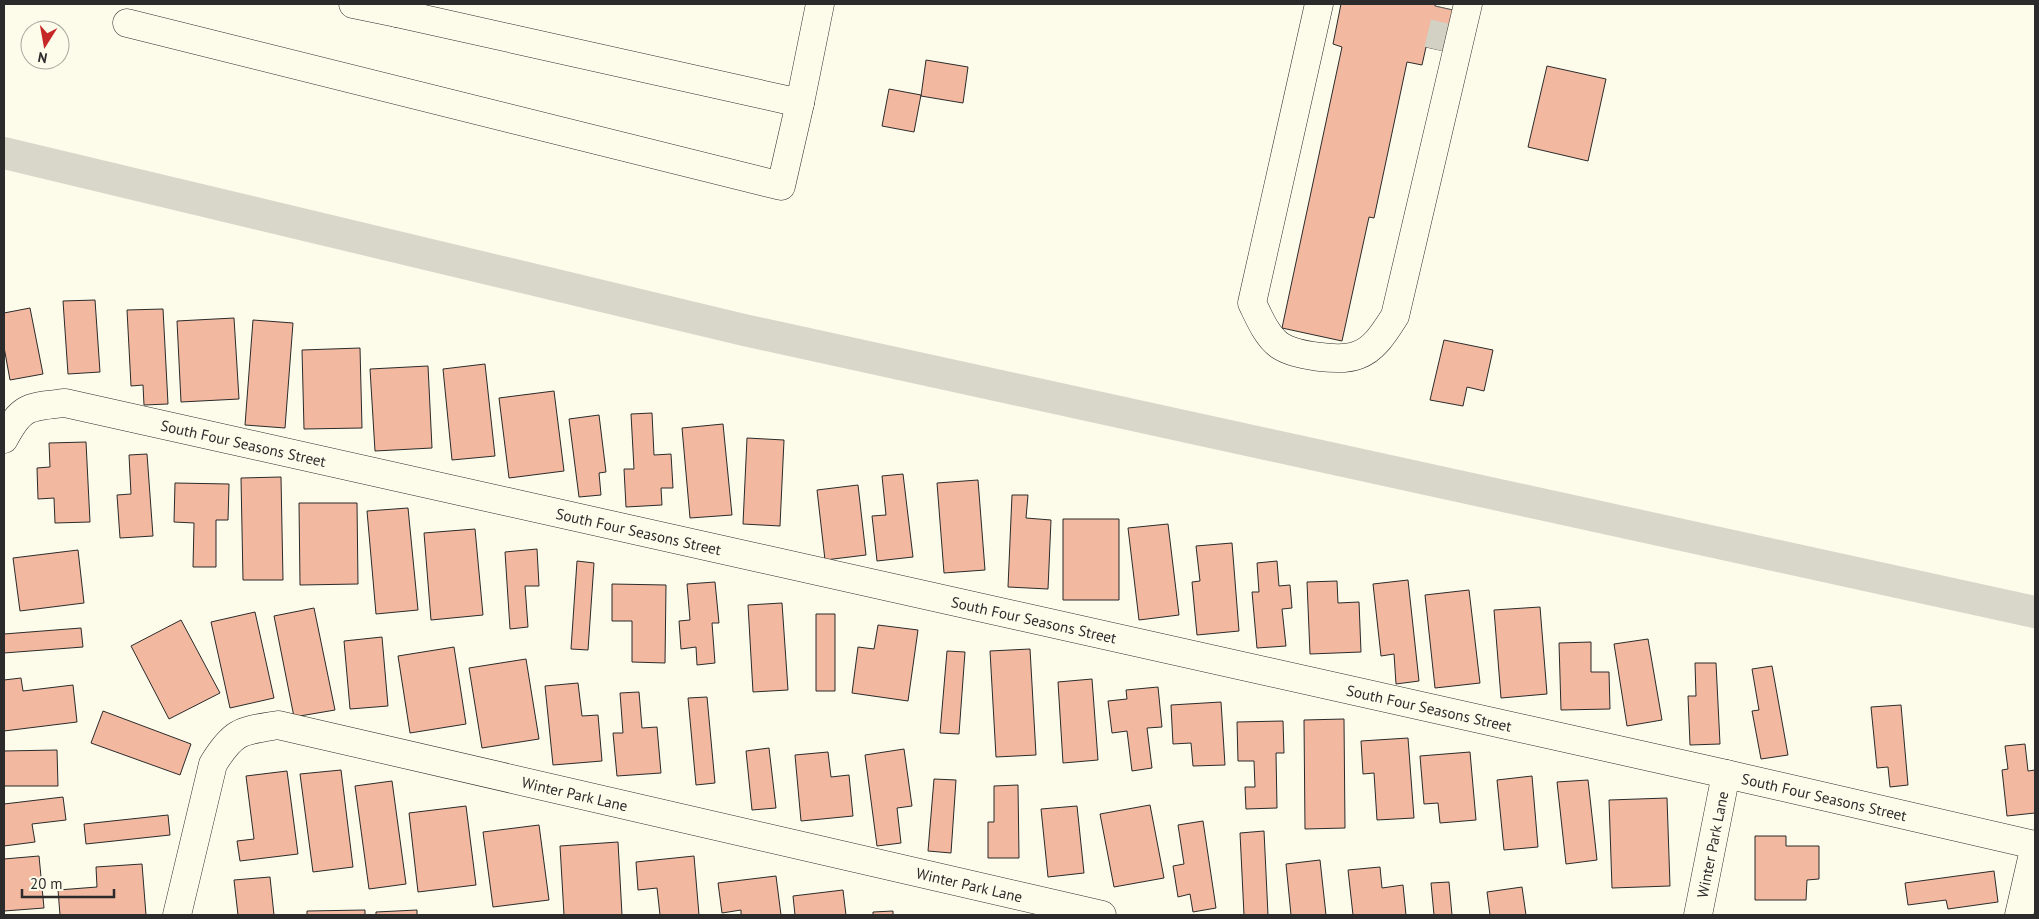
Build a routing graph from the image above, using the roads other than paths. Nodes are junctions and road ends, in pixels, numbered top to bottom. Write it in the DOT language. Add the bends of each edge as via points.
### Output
graph roads {
  1 [pos="353,4"];
  2 [pos="820,4"];
  3 [pos="1319,4"];
  4 [pos="1456,5"];
  5 [pos="398,8"];
  6 [pos="127,23"];
  7 [pos="1438,50"];
  8 [pos="1448,92"];
  9 [pos="800,102"];
  10 [pos="4,438"];
  11 [pos="1726,774"];
  12 [pos="2035,845"];
  13 [pos="178,915"];
  14 [pos="1102,915"];
  15 [pos="1698,915"];
  16 [pos="2019,915"];
  1 -- 5 [label="street"];
  2 -- 9 [label="street"];
  3 -- 8 [label="street" via="1252,303 1262,324 1280,345 1305,354 1336,359 1360,355 1386,330 1395,316"];
  4 -- 8 [label="street"];
  5 -- 9 [label="street"];
  6 -- 9 [label="street" via="781,186"];
  7 -- 8 [label="street"];
  10 -- 11 [label="street, South Four Seasons Street" via="14,420 32,407 65,403"];
  11 -- 12 [label="street, South Four Seasons Street"];
  11 -- 15 [label="street, Winter Park Lane"];
  12 -- 16 [label="street"];
  13 -- 14 [label="street, Winter Park Lane" via="213,764 225,744 245,730 278,725"];
}
